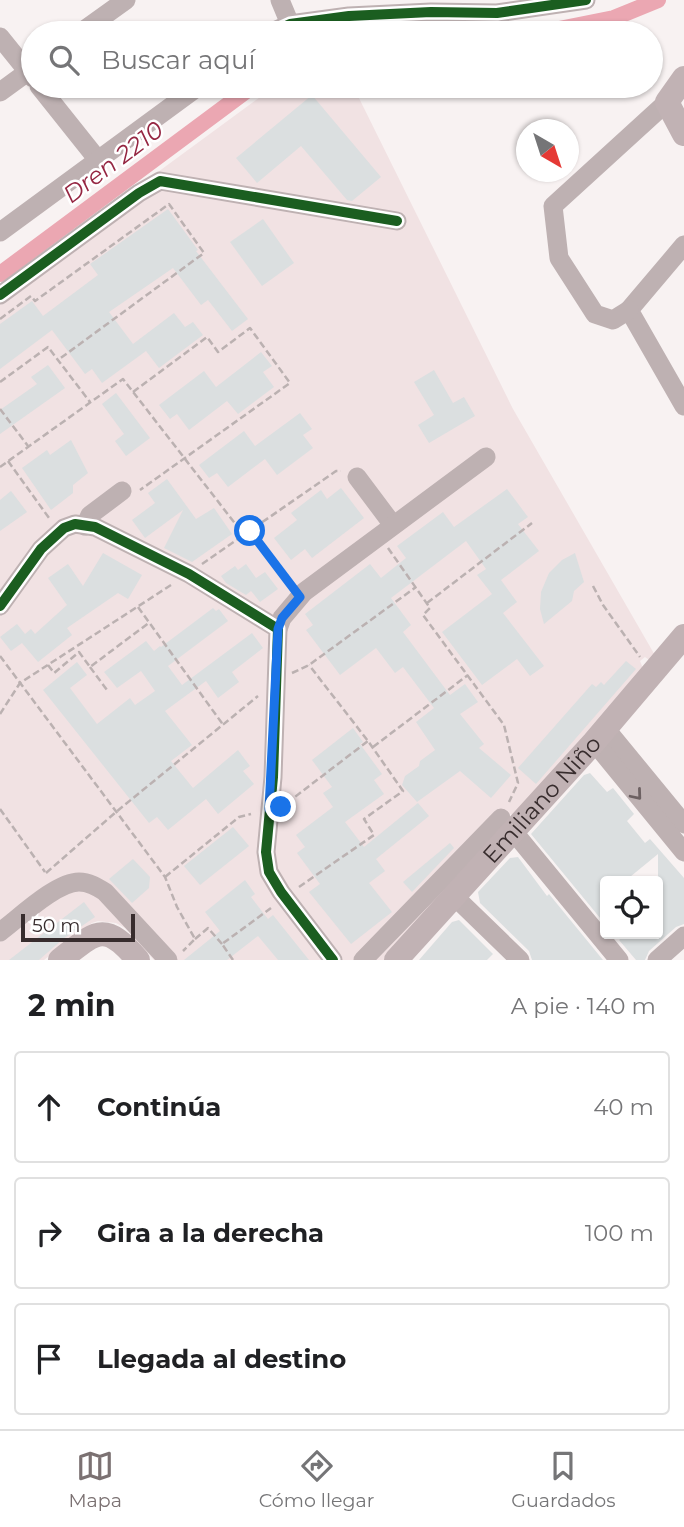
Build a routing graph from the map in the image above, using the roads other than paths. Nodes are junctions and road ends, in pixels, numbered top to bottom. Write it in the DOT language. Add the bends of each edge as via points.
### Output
graph roads {
  1 [pos="279,0"];
  2 [pos="586,0"];
  3 [pos="122,1"];
  4 [pos="96,21"];
  5 [pos="289,21"];
  6 [pos="312,21"];
  7 [pos="0,37"];
  8 [pos="21,62"];
  9 [pos="684,78"];
  10 [pos="21,82"];
  11 [pos="0,92"];
  12 [pos="50,98"];
  13 [pos="183,98"];
  14 [pos="667,102"];
  15 [pos="684,134"];
  16 [pos="98,160"];
  17 [pos="397,221"];
  18 [pos="0,232"];
  19 [pos="684,245"];
  20 [pos="0,295"];
  21 [pos="629,310"];
  22 [pos="684,407"];
  23 [pos="486,457"];
  24 [pos="357,477"];
  25 [pos="122,491"];
  26 [pos="85,526"];
  27 [pos="386,531"];
  28 [pos="0,606"];
  29 [pos="278,629"];
  30 [pos="684,636"];
  31 [pos="600,735"];
  32 [pos="507,824"];
  33 [pos="684,824"];
  34 [pos="684,852"];
  35 [pos="455,897"];
  36 [pos="0,932"];
  37 [pos="684,936"];
  38 [pos="174,957"];
  39 [pos="60,960"];
  40 [pos="138,960"];
  41 [pos="333,960"];
  42 [pos="363,960"];
  43 [pos="396,960"];
  44 [pos="520,960"];
  45 [pos="619,960"];
  46 [pos="657,960"];
  1 -- 5 [label="street"];
  2 -- 6 [label="street" via="497,13 431,12"];
  3 -- 4 [label="street"];
  7 -- 8 [label="street"];
  9 -- 14 [label="main road"];
  10 -- 11 [label="street"];
  12 -- 16 [label="street"];
  13 -- 16 [label="street"];
  14 -- 15 [label="main road"];
  14 -- 21 [label="street" via="553,206 559,258 595,314 613,320"];
  16 -- 18 [label="street"];
  17 -- 20 [label="street" via="160,181"];
  19 -- 21 [label="street"];
  21 -- 22 [label="street"];
  23 -- 27 [label="street"];
  24 -- 27 [label="street"];
  25 -- 26 [label="street" via="90,515"];
  26 -- 28 [label="street" via="75,524 41,549"];
  26 -- 29 [label="street" via="189,574"];
  27 -- 29 [label="street" via="300,597"];
  29 -- 41 [label="street" via="266,852 269,872"];
  30 -- 31 [label="main road, Emiliano Niño"];
  31 -- 32 [label="main road, Emiliano Niño"];
  31 -- 33 [label="street"];
  31 -- 34 [label="street, one-way"];
  32 -- 35 [label="main road, Emiliano Niño"];
  32 -- 42 [label="street"];
  32 -- 45 [label="street"];
  35 -- 43 [label="main road, Emiliano Niño"];
  35 -- 44 [label="street"];
  36 -- 38 [label="street" via="52,881 78,881 105,892"];
  37 -- 46 [label="street"];
  39 -- 40 [label="main road" via="91,936 103,934 124,944"];
}
